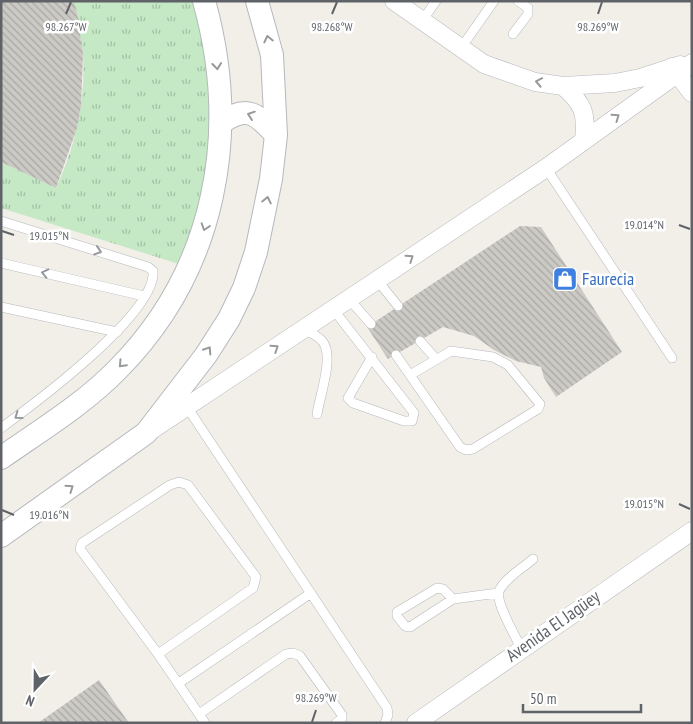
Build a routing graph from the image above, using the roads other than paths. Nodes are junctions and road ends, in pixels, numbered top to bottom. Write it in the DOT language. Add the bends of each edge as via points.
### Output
graph roads {
  1 [pos="204,1"];
  2 [pos="257,1"];
  3 [pos="394,1"];
  4 [pos="436,1"];
  5 [pos="494,1"];
  6 [pos="518,1"];
  7 [pos="422,21"];
  8 [pos="513,34"];
  9 [pos="461,48"];
  10 [pos="692,63"];
  11 [pos="675,70"];
  12 [pos="563,86"];
  13 [pos="692,94"];
  14 [pos="221,123"];
  15 [pos="276,135"];
  16 [pos="584,140"];
  17 [pos="546,168"];
  18 [pos="1,221"];
  19 [pos="1,264"];
  20 [pos="377,280"];
  21 [pos="144,296"];
  22 [pos="349,299"];
  23 [pos="398,306"];
  24 [pos="1,307"];
  25 [pos="333,309"];
  26 [pos="372,324"];
  27 [pos="303,329"];
  28 [pos="117,332"];
  29 [pos="420,340"];
  30 [pos="396,355"];
  31 [pos="372,357"];
  32 [pos="672,358"];
  33 [pos="436,359"];
  34 [pos="410,376"];
  35 [pos="185,381"];
  36 [pos="187,407"];
  37 [pos="317,414"];
  38 [pos="1,428"];
  39 [pos="146,433"];
  40 [pos="1,458"];
  41 [pos="692,531"];
  42 [pos="1,536"];
  43 [pos="533,559"];
  44 [pos="311,593"];
  45 [pos="498,593"];
  46 [pos="453,599"];
  47 [pos="521,648"];
  48 [pos="158,654"];
  49 [pos="179,683"];
  50 [pos="199,714"];
  51 [pos="205,723"];
  52 [pos="336,723"];
  53 [pos="385,723"];
  54 [pos="416,723"];
  1 -- 14 [label="street, one-way" via="214,36"];
  15 -- 2 [label="street, one-way" via="272,55"];
  3 -- 7 [label="street"];
  4 -- 7 [label="lane"];
  5 -- 9 [label="lane"];
  6 -- 8 [label="lane" via="528,8 528,14"];
  7 -- 9 [label="street"];
  12 -- 9 [label="street, one-way" via="535,82 484,64"];
  10 -- 11 [label="street"];
  11 -- 12 [label="street" via="615,83"];
  11 -- 13 [label="street"];
  16 -- 11 [label="street, one-way"];
  12 -- 16 [label="street" via="577,98 584,110"];
  15 -- 14 [label="street, one-way" via="264,121 244,112 234,113"];
  14 -- 40 [label="street, one-way" via="211,209 201,240 174,299 149,335 87,398"];
  35 -- 15 [label="street, one-way" via="215,340 244,288 256,252"];
  16 -- 17 [label="street"];
  20 -- 17 [label="street, one-way"];
  17 -- 32 [label="lane"];
  18 -- 21 [label="lane, one-way" via="148,267 153,270 153,276"];
  21 -- 19 [label="lane, one-way"];
  20 -- 22 [label="street"];
  20 -- 23 [label="lane"];
  21 -- 28 [label="lane"];
  22 -- 25 [label="street"];
  22 -- 26 [label="lane"];
  24 -- 28 [label="lane"];
  25 -- 27 [label="street"];
  25 -- 31 [label="lane"];
  36 -- 27 [label="street, one-way"];
  27 -- 37 [label="lane" via="318,337 327,350 328,360"];
  28 -- 38 [label="lane, one-way" via="85,362"];
  29 -- 33 [label="lane"];
  30 -- 34 [label="lane"];
  31 -- 31 [label="lane" via="348,398 353,403 412,421 414,413"];
  33 -- 34 [label="lane"];
  33 -- 34 [label="lane" via="455,350 502,360 537,399 538,409 473,449 466,450 448,432"];
  35 -- 36 [label="street"];
  35 -- 39 [label="street"];
  36 -- 39 [label="street"];
  36 -- 44 [label="lane"];
  42 -- 39 [label="street, one-way"];
  41 -- 47 [label="street, Avenida El Jagüey"];
  43 -- 45 [label="lane"];
  44 -- 49 [label="lane"];
  44 -- 53 [label="lane" via="388,708"];
  45 -- 46 [label="lane"];
  45 -- 47 [label="lane"];
  46 -- 46 [label="lane" via="410,627 397,616 397,612 437,588 443,589"];
  47 -- 54 [label="street, Avenida El Jagüey"];
  48 -- 48 [label="lane" via="80,546 170,484 179,482 188,485 256,576 256,583"];
  48 -- 49 [label="lane"];
  49 -- 50 [label="lane"];
  50 -- 51 [label="lane"];
  50 -- 52 [label="lane" via="286,654 293,653 300,656 342,715"];
}
